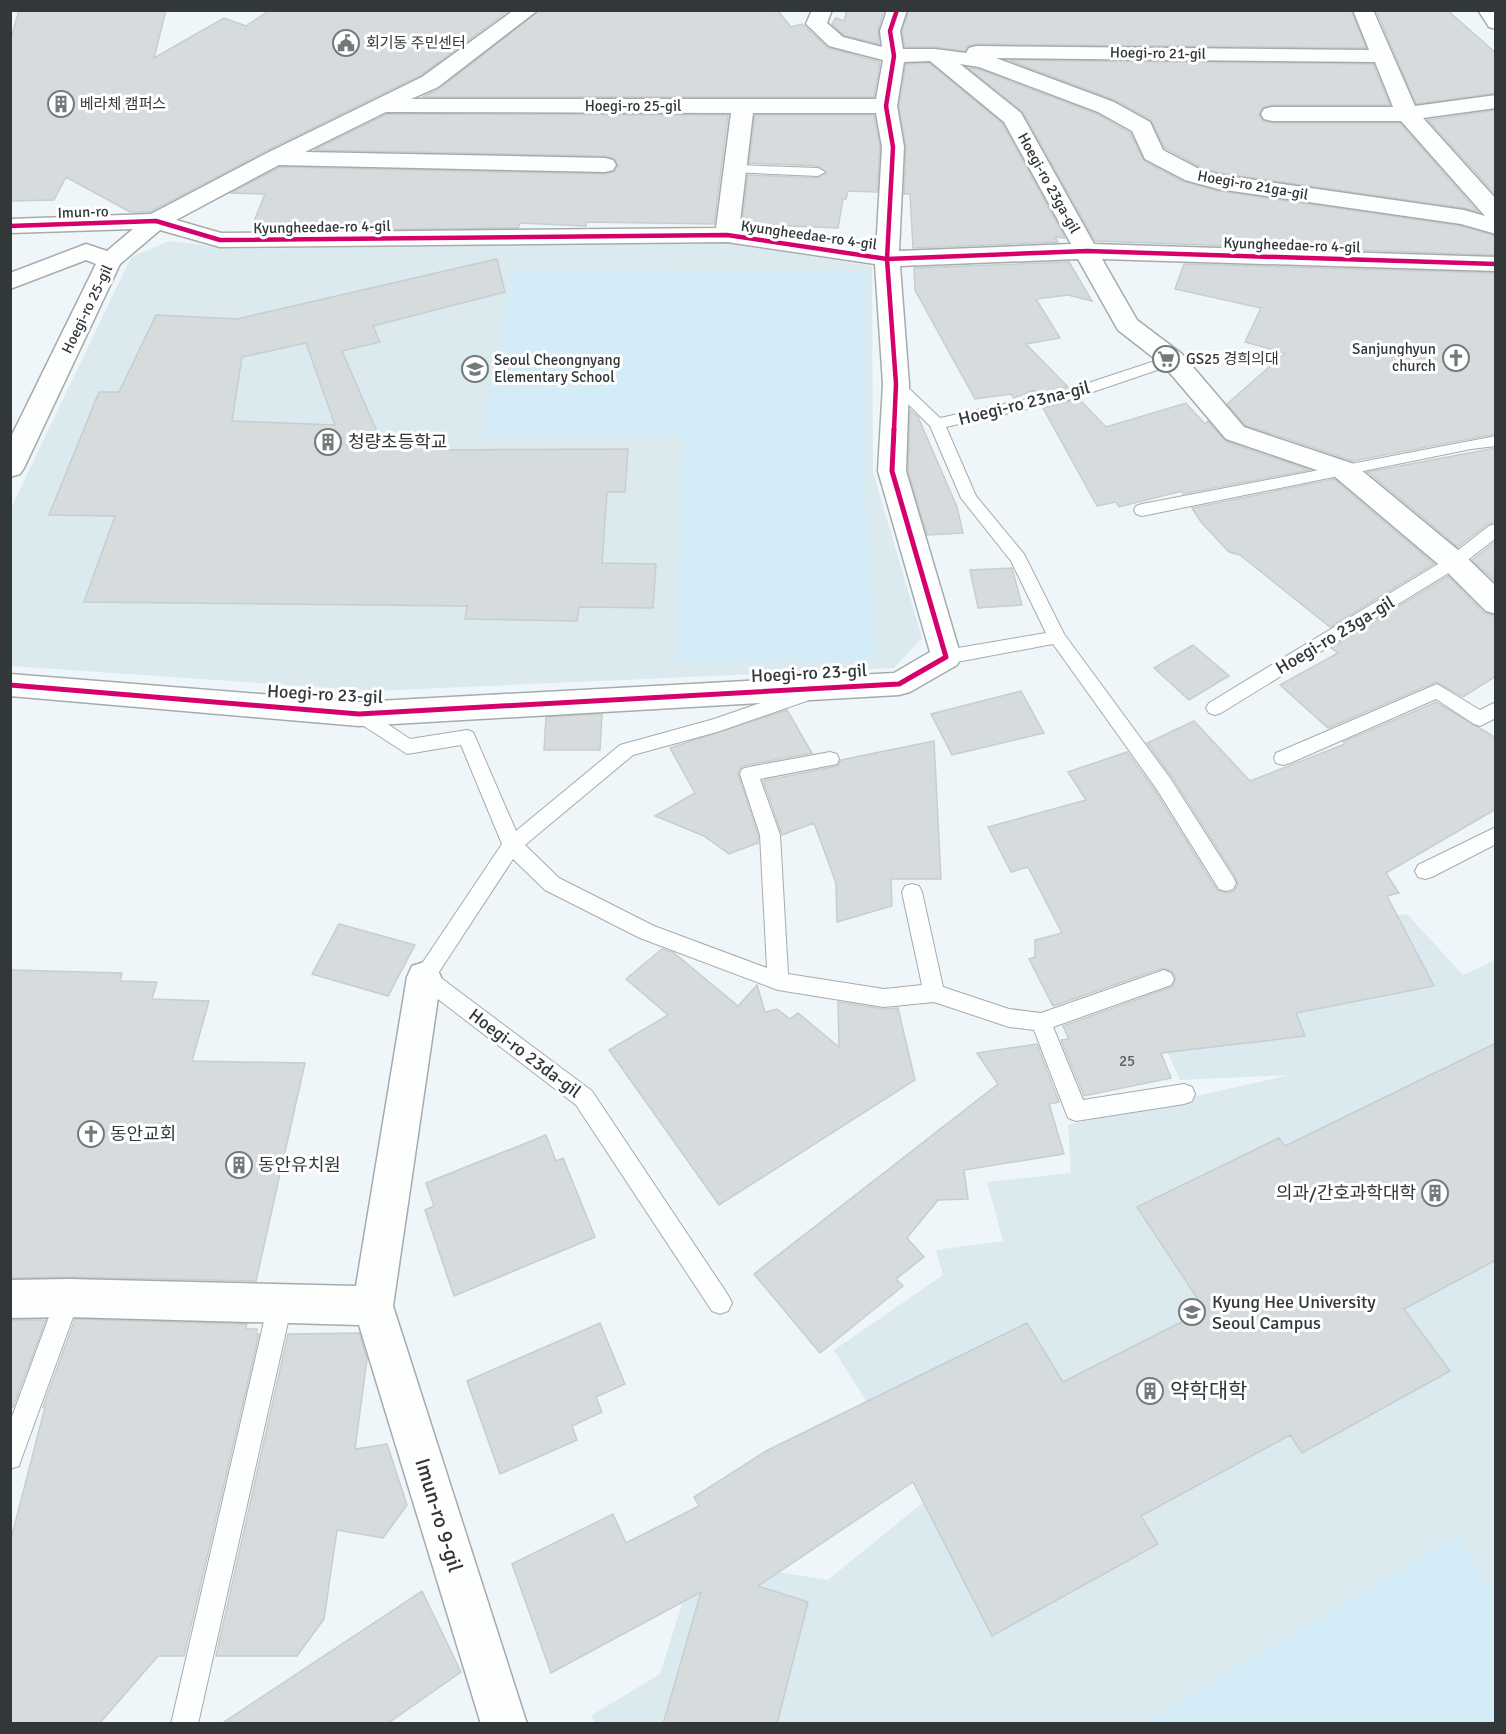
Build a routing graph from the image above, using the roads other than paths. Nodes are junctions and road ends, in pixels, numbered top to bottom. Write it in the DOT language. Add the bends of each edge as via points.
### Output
graph roads {
  1 [pos="528,10"];
  2 [pos="822,10"];
  3 [pos="897,10"];
  4 [pos="1364,10"];
  5 [pos="1488,10"];
  6 [pos="1496,23"];
  7 [pos="935,55"];
  8 [pos="894,56"];
  9 [pos="1382,56"];
  10 [pos="1496,102"];
  11 [pos="380,106"];
  12 [pos="743,106"];
  13 [pos="886,106"];
  14 [pos="1272,114"];
  15 [pos="1407,114"];
  16 [pos="275,158"];
  17 [pos="605,165"];
  18 [pos="736,169"];
  19 [pos="818,171"];
  20 [pos="1496,214"];
  21 [pos="156,221"];
  22 [pos="10,226"];
  23 [pos="1496,227"];
  24 [pos="727,239"];
  25 [pos="1087,250"];
  26 [pos="887,259"];
  27 [pos="110,261"];
  28 [pos="1496,264"];
  29 [pos="10,282"];
  30 [pos="1173,360"];
  31 [pos="896,384"];
  32 [pos="937,424"];
  33 [pos="1496,441"];
  34 [pos="10,468"];
  35 [pos="1344,470"];
  36 [pos="1142,510"];
  37 [pos="1495,530"];
  38 [pos="1454,562"];
  39 [pos="1496,604"];
  40 [pos="1057,637"];
  41 [pos="946,657"];
  42 [pos="10,685"];
  43 [pos="825,687"];
  44 [pos="1215,708"];
  45 [pos="1496,709"];
  46 [pos="359,714"];
  47 [pos="1283,758"];
  48 [pos="830,759"];
  49 [pos="1496,835"];
  50 [pos="512,845"];
  51 [pos="1425,871"];
  52 [pos="1226,883"];
  53 [pos="912,891"];
  54 [pos="424,977"];
  55 [pos="1164,979"];
  56 [pos="778,981"];
  57 [pos="934,993"];
  58 [pos="1041,1022"];
  59 [pos="1184,1094"];
  60 [pos="68,1298"];
  61 [pos="10,1299"];
  62 [pos="720,1303"];
  63 [pos="280,1304"];
  64 [pos="373,1306"];
  65 [pos="10,1457"];
  66 [pos="184,1724"];
  67 [pos="504,1724"];
  1 -- 11 [label="street, Hoegi-ro 25-gil" via="430,81"];
  2 -- 8 [label="street" via="816,24 836,42"];
  3 -- 8 [label="street" via="890,31"];
  4 -- 9 [label="street"];
  5 -- 6 [label="street"];
  7 -- 8 [label="street"];
  7 -- 9 [label="street, Hoegi-ro 21-gil" via="993,50"];
  7 -- 23 [label="street, Hoegi-ro 21ga-gil" via="983,61 1106,106 1142,127 1153,154 1193,175 1218,182 1464,217"];
  7 -- 25 [label="street, Hoegi-ro 23ga-gil" via="1013,118"];
  8 -- 13 [label="street"];
  9 -- 15 [label="street"];
  10 -- 15 [label="street"];
  11 -- 12 [label="street, Hoegi-ro 25-gil"];
  11 -- 16 [label="street, Hoegi-ro 25-gil"];
  12 -- 13 [label="street, Hoegi-ro 25-gil"];
  12 -- 18 [label="street, Kyungheedae-ro 4-gil"];
  13 -- 26 [label="street" via="892,147"];
  14 -- 15 [label="street"];
  15 -- 20 [label="street"];
  16 -- 17 [label="street, Hoegi-ro 25-gil"];
  16 -- 21 [label="street, Hoegi-ro 25-gil"];
  18 -- 19 [label="lane"];
  18 -- 24 [label="street, Kyungheedae-ro 4-gil"];
  21 -- 22 [label="street, Imun-ro"];
  21 -- 24 [label="street, Kyungheedae-ro 4-gil" via="220,240 343,244"];
  21 -- 27 [label="street, Hoegi-ro 25-gil"];
  24 -- 26 [label="street, Kyungheedae-ro 4-gil"];
  25 -- 26 [label="street, Kyungheedae-ro 4-gil"];
  25 -- 28 [label="street, Kyungheedae-ro 4-gil"];
  25 -- 30 [label="street, Hoegi-ro 23ga-gil" via="1127,326"];
  26 -- 31 [label="street"];
  27 -- 29 [label="street" via="86,251"];
  27 -- 34 [label="street, Hoegi-ro 25-gil"];
  30 -- 32 [label="lane, Hoegi-ro 23na-gil" via="1067,395"];
  30 -- 35 [label="street, Hoegi-ro 23ga-gil" via="1235,433"];
  31 -- 32 [label="lane"];
  31 -- 41 [label="street" via="892,471"];
  32 -- 40 [label="lane, Hoegi-ro 23na-gil" via="969,498 1018,558"];
  33 -- 35 [label="lane"];
  35 -- 36 [label="lane"];
  35 -- 38 [label="street, Hoegi-ro 23ga-gil"];
  37 -- 38 [label="lane, Hoegi-ro 23ga-gil"];
  38 -- 39 [label="street, Hoegi-ro 23ga-gil"];
  38 -- 44 [label="lane, Hoegi-ro 23ga-gil"];
  40 -- 41 [label="lane"];
  40 -- 52 [label="lane, Hoegi-ro 23na-gil" via="1163,783"];
  41 -- 43 [label="street, Hoegi-ro 23-gil" via="899,684"];
  42 -- 46 [label="street, Hoegi-ro 23-gil"];
  43 -- 46 [label="street, Hoegi-ro 23-gil"];
  43 -- 50 [label="lane, Hoegi-ro 23-gil" via="717,725 627,750"];
  45 -- 47 [label="lane" via="1480,718 1437,691"];
  46 -- 50 [label="lane" via="406,747 467,736"];
  48 -- 56 [label="lane" via="748,774 770,835"];
  49 -- 51 [label="lane"];
  50 -- 54 [label="lane"];
  50 -- 56 [label="lane" via="552,884 647,932"];
  53 -- 57 [label="lane"];
  54 -- 62 [label="lane, Hoegi-ro 23da-gil" via="584,1098"];
  54 -- 64 [label="street, Imun-ro 9-gil"];
  55 -- 58 [label="lane"];
  56 -- 57 [label="lane" via="884,998"];
  57 -- 58 [label="lane" via="1009,1018"];
  58 -- 59 [label="lane" via="1076,1111"];
  60 -- 61 [label="street"];
  60 -- 63 [label="street"];
  60 -- 65 [label="lane"];
  63 -- 64 [label="street"];
  63 -- 66 [label="lane"];
  64 -- 67 [label="street, Imun-ro 9-gil"];
}
